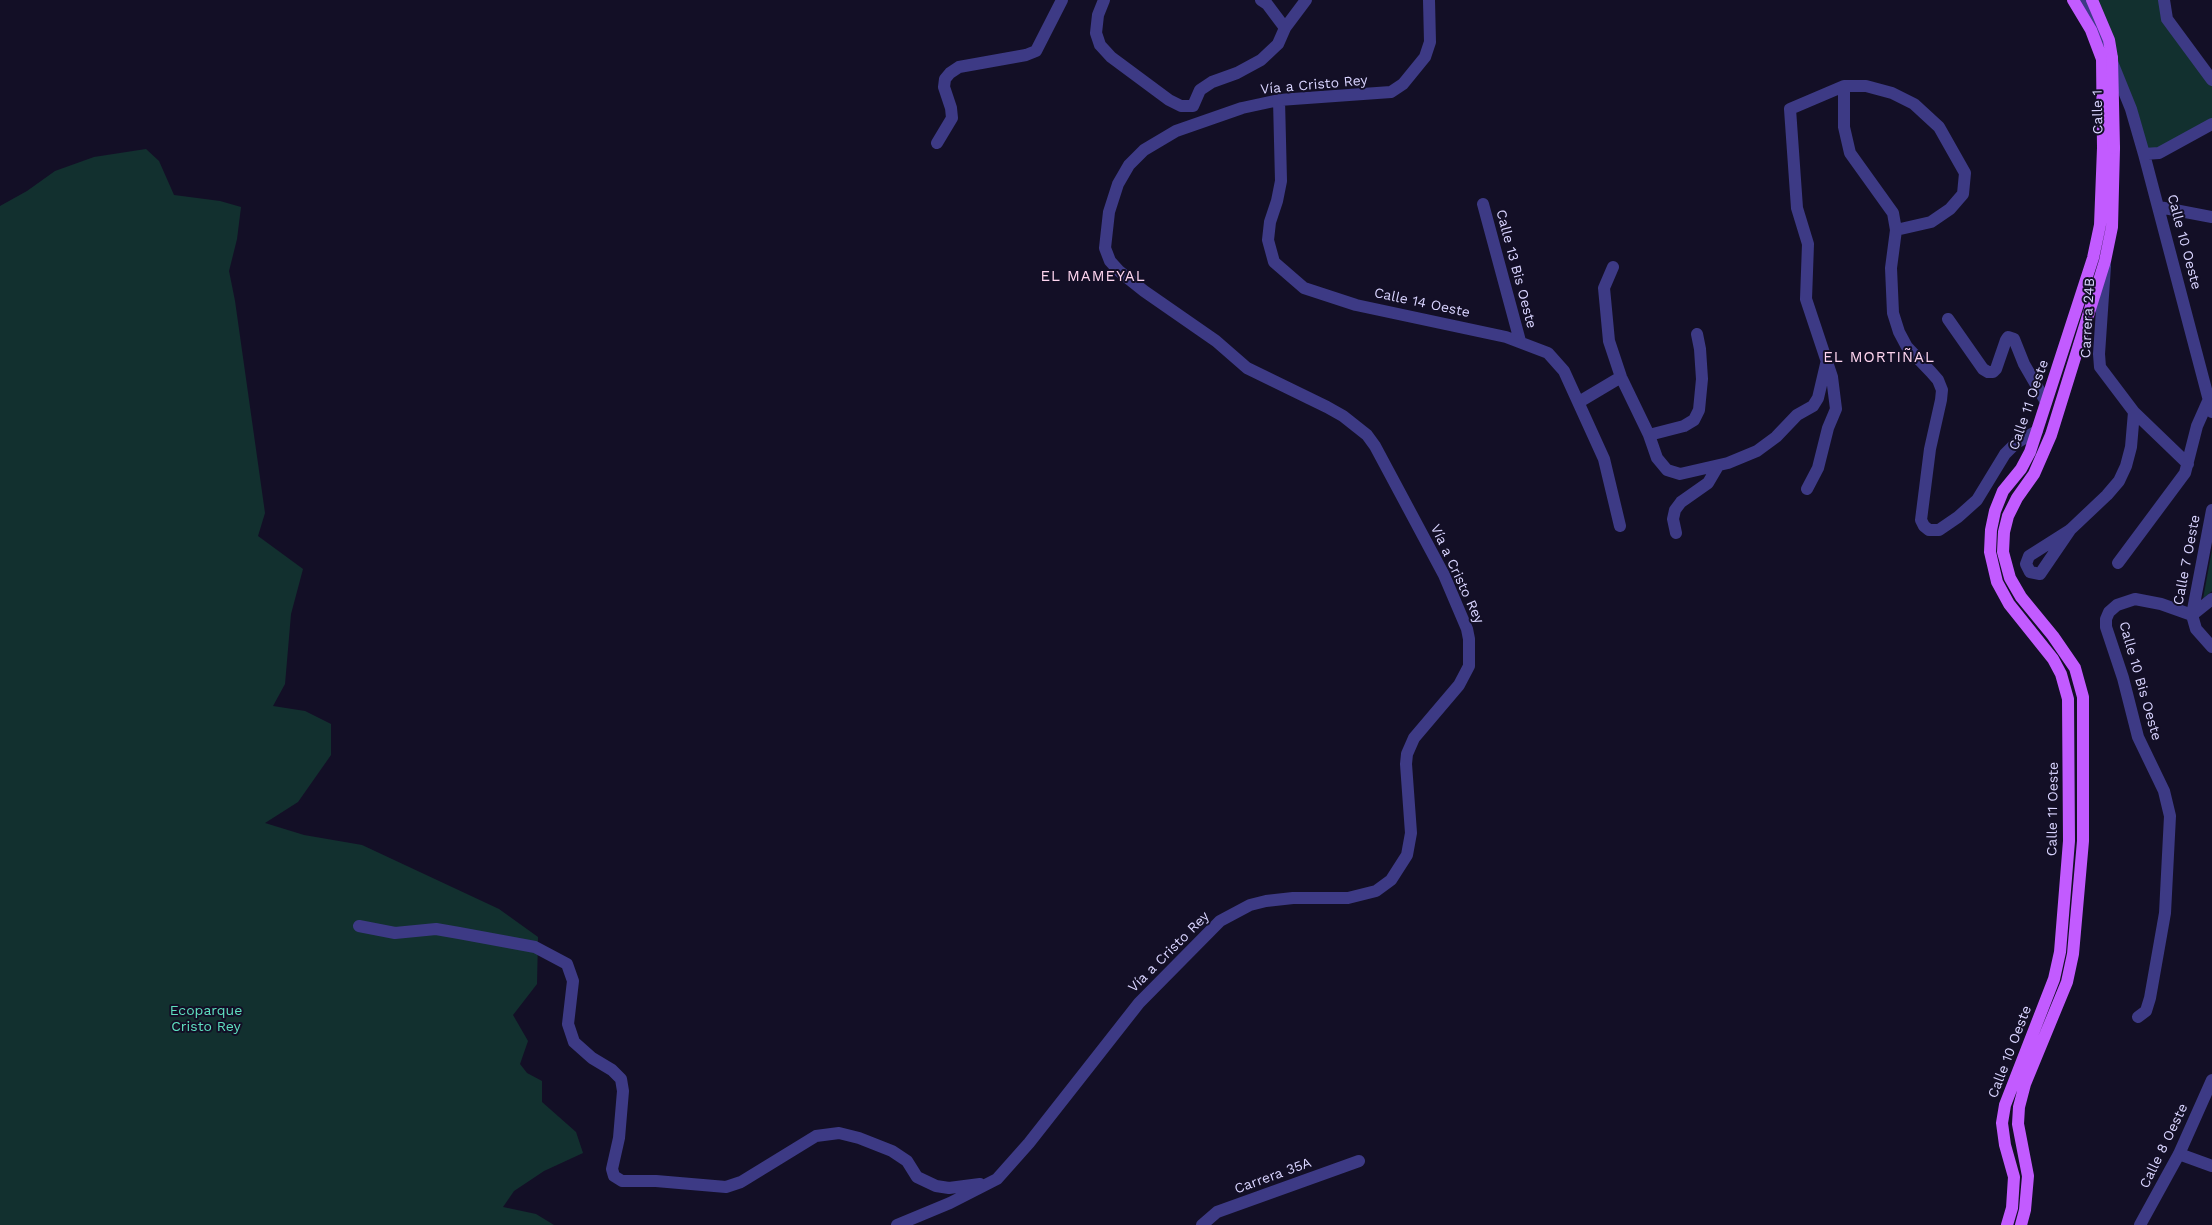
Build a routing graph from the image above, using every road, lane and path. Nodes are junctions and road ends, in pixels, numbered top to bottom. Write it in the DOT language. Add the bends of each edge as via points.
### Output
graph roads {
  1 [pos="1062,0"];
  2 [pos="1104,0"];
  3 [pos="1306,0"];
  4 [pos="1428,0"];
  5 [pos="2073,0"];
  6 [pos="2081,0"];
  7 [pos="2092,0"];
  8 [pos="1265,1"];
  9 [pos="2164,3"];
  10 [pos="1285,28"];
  11 [pos="2102,58"];
  12 [pos="2212,80"];
  13 [pos="1844,86"];
  14 [pos="1279,100"];
  15 [pos="1193,106"];
  16 [pos="2131,109"];
  17 [pos="1202,120"];
  18 [pos="2212,124"];
  19 [pos="937,143"];
  20 [pos="2144,154"];
  21 [pos="1484,204"];
  22 [pos="2159,207"];
  23 [pos="2212,217"];
  24 [pos="2112,226"];
  25 [pos="1896,230"];
  26 [pos="2105,260"];
  27 [pos="1613,267"];
  28 [pos="1948,319"];
  29 [pos="1697,334"];
  30 [pos="1520,342"];
  31 [pos="1826,364"];
  32 [pos="2058,369"];
  33 [pos="2208,375"];
  34 [pos="1621,377"];
  35 [pos="2033,380"];
  36 [pos="2209,399"];
  37 [pos="1579,402"];
  38 [pos="2046,402"];
  39 [pos="2134,412"];
  40 [pos="2212,412"];
  41 [pos="2037,431"];
  42 [pos="1649,435"];
  43 [pos="2005,454"];
  44 [pos="2188,464"];
  45 [pos="1718,466"];
  46 [pos="2021,469"];
  47 [pos="1807,489"];
  48 [pos="2212,510"];
  49 [pos="1620,526"];
  50 [pos="2070,530"];
  51 [pos="1676,533"];
  52 [pos="2118,563"];
  53 [pos="2212,599"];
  54 [pos="2192,615"];
  55 [pos="2212,647"];
  56 [pos="359,926"];
  57 [pos="2060,980"];
  58 [pos="2138,1017"];
  59 [pos="2212,1080"];
  60 [pos="2179,1154"];
  61 [pos="1359,1161"];
  62 [pos="2212,1166"];
  63 [pos="995,1180"];
  64 [pos="897,1225"];
  65 [pos="1202,1225"];
  66 [pos="2007,1225"];
  67 [pos="2021,1225"];
  68 [pos="2140,1225"];
  1 -- 19 [label="street" via="1036,51 959,67 950,73 944,87 952,118"];
  2 -- 15 [label="street" via="1096,33 1100,45 1170,100 1181,106"];
  3 -- 10 [label="street"];
  4 -- 14 [label="street, Vía a Cristo Rey" via="1430,42 1425,57 1403,84 1390,92"];
  5 -- 11 [label="main road, Calle 11 Oeste" via="2091,30"];
  6 -- 16 [label="street, Calle 10 Oeste" via="2100,33"];
  7 -- 24 [label="main road, Calle 1, bridge" via="2106,30 2111,53"];
  8 -- 10 [label="street"];
  9 -- 12 [label="street" via="2167,19"];
  10 -- 15 [label="street" via="1278,44 1261,60 1200,90"];
  11 -- 16 [label="street, Calle 10 Oeste"];
  11 -- 32 [label="main road, Calle 11 Oeste" via="2100,226"];
  13 -- 25 [label="street" via="1846,142 1850,153 1893,213"];
  13 -- 25 [label="street" via="1877,88 1914,104 1939,127 1965,173 1962,194 1950,209 1931,222"];
  13 -- 31 [label="street" via="1790,108 1797,208 1808,244 1806,299"];
  14 -- 17 [label="street, Vía a Cristo Rey"];
  14 -- 30 [label="street, Calle 14 Oeste" via="1281,182 1268,240 1274,262 1304,288 1356,305"];
  15 -- 17 [label="street"];
  16 -- 20 [label="street, Calle 10 Oeste"];
  17 -- 63 [label="street, Vía a Cristo Rey" via="1162,138 1144,150 1125,171 1114,194 1108,221 1105,248 1110,262 1247,368 1327,407 1367,435 1420,530 1462,616 1469,639 1469,666 1459,685 1414,738 1407,754 1411,833 1407,855 1391,880 1376,891 1348,898 1293,898 1250,905 1220,921 1139,1003 1014,1161"];
  18 -- 20 [label="street" via="2160,153"];
  20 -- 22 [label="street, Calle 10 Oeste"];
  21 -- 30 [label="street, Calle 13 Bis Oeste"];
  22 -- 23 [label="street"];
  22 -- 33 [label="street, Calle 10 Oeste"];
  24 -- 26 [label="main road, Calle 11 Oeste"];
  25 -- 43 [label="street" via="1891,268 1892,313 1907,347 1934,376 1942,390 1930,448 1921,520 1924,526 1939,530 1977,500"];
  26 -- 39 [label="street, Carrera 24B" via="2100,367"];
  26 -- 57 [label="main road, Calle 11 Oeste" via="2051,435 2034,474 2008,516 2004,532 2003,552 2010,578 2075,668 2083,697 2083,841 2073,954"];
  27 -- 34 [label="street" via="1604,288 1605,307 1609,342"];
  28 -- 35 [label="street" via="1988,372 1996,370 2006,340 2012,337"];
  29 -- 42 [label="street" via="1702,379 1699,410 1694,420 1684,426"];
  30 -- 37 [label="street, Calle 14 Oeste" via="1548,353 1564,371"];
  31 -- 45 [label="street" via="1813,406 1797,415 1781,433 1757,451"];
  31 -- 47 [label="street" via="1832,377 1836,409 1818,468"];
  32 -- 35 [label="street" via="2048,380"];
  32 -- 38 [label="main road, Calle 11 Oeste"];
  33 -- 36 [label="street, Calle 10 Oeste"];
  34 -- 37 [label="street"];
  34 -- 42 [label="street"];
  35 -- 38 [label="street"];
  36 -- 40 [label="street, Calle 10 Oeste"];
  36 -- 44 [label="street" via="2197,426"];
  37 -- 49 [label="street, Calle 14 Oeste" via="1604,459"];
  38 -- 41 [label="main road, Calle 11 Oeste"];
  39 -- 44 [label="street, Carrera 24B"];
  39 -- 50 [label="street" via="2131,447 2119,481"];
  41 -- 43 [label="street" via="2016,443"];
  41 -- 46 [label="main road, Calle 11 Oeste"];
  42 -- 45 [label="street" via="1658,458 1667,470 1680,474"];
  43 -- 46 [label="street" via="2017,457"];
  44 -- 52 [label="street" via="2185,473"];
  45 -- 51 [label="street" via="1708,484 1681,502 1675,510"];
  46 -- 57 [label="main road, Calle 11 Oeste" via="2003,491 1995,511 1990,530 1990,552 2001,589 2009,604 2053,659 2068,700 2070,841"];
  48 -- 54 [label="street, Calle 7 Oeste"];
  53 -- 54 [label="street"];
  54 -- 55 [label="street" via="2196,629"];
  54 -- 58 [label="street, Calle 10 Bis Oeste" via="2135,599 2117,605 2106,619 2138,737 2164,791 2170,816 2165,913 2150,998 2146,1011"];
  56 -- 63 [label="street" via="395,933 436,929 459,933 535,947 567,964 573,981 568,1024 574,1042 621,1079 619,1138 612,1169 614,1176 622,1181 726,1187 741,1182 816,1136 839,1134 892,1151 907,1161 917,1177 936,1186 969,1186"];
  57 -- 66 [label="main road, Calle 10 Oeste" via="2005,1105 2002,1123 2014,1177"];
  57 -- 67 [label="main road, Calle 10 Oeste" via="2019,1107 2018,1124 2028,1176"];
  59 -- 60 [label="street, Calle 8 Oeste"];
  60 -- 62 [label="street"];
  60 -- 68 [label="street, Calle 8 Oeste"];
  61 -- 65 [label="street, Carrera 35A" via="1217,1212"];
  63 -- 64 [label="street, Vía a Cristo Rey" via="958,1200"];
}
